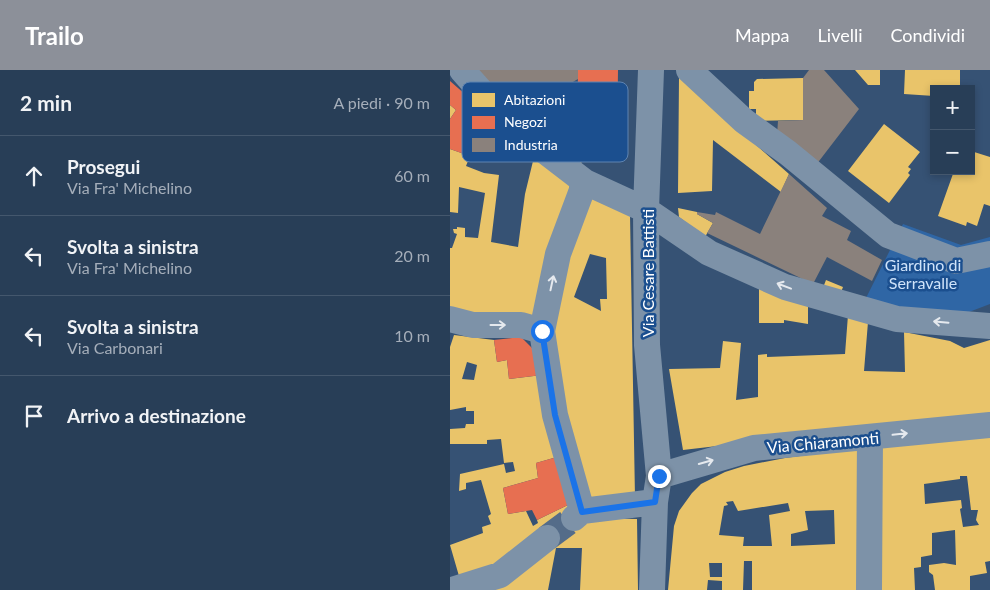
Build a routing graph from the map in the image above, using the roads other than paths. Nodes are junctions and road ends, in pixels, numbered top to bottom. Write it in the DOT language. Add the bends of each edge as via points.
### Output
graph roads {
  1 [pos="462,70"];
  2 [pos="651,70"];
  3 [pos="689,70"];
  4 [pos="473,82"];
  5 [pos="559,162"];
  6 [pos="585,182"];
  7 [pos="646,210"];
  8 [pos="990,254"];
  9 [pos="450,319"];
  10 [pos="990,326"];
  11 [pos="542,331"];
  12 [pos="990,425"];
  13 [pos="870,437"];
  14 [pos="659,476"];
  15 [pos="655,502"];
  16 [pos="547,538"];
  17 [pos="452,590"];
  18 [pos="652,590"];
  19 [pos="869,590"];
  1 -- 4 [label="street"];
  2 -- 7 [label="street, Via Cesare Battisti"];
  3 -- 8 [label="street" via="744,121 888,235 956,261"];
  5 -- 6 [label="street"];
  6 -- 7 [label="street"];
  11 -- 6 [label="street, one-way" via="558,254"];
  10 -- 7 [label="street, one-way" via="897,318 785,287 710,253"];
  7 -- 14 [label="street, Via Cesare Battisti" via="647,345"];
  9 -- 11 [label="street, one-way" via="473,325 521,325"];
  11 -- 15 [label="street" via="555,415 578,515"];
  13 -- 12 [label="street, Via Chiaramonti, one-way"];
  14 -- 13 [label="street, Via Chiaramonti, one-way" via="754,448"];
  13 -- 19 [label="street"];
  14 -- 15 [label="street, Via Cesare Battisti"];
  15 -- 18 [label="street, Via Cesare Battisti"];
  16 -- 17 [label="street" via="500,575"];
}
